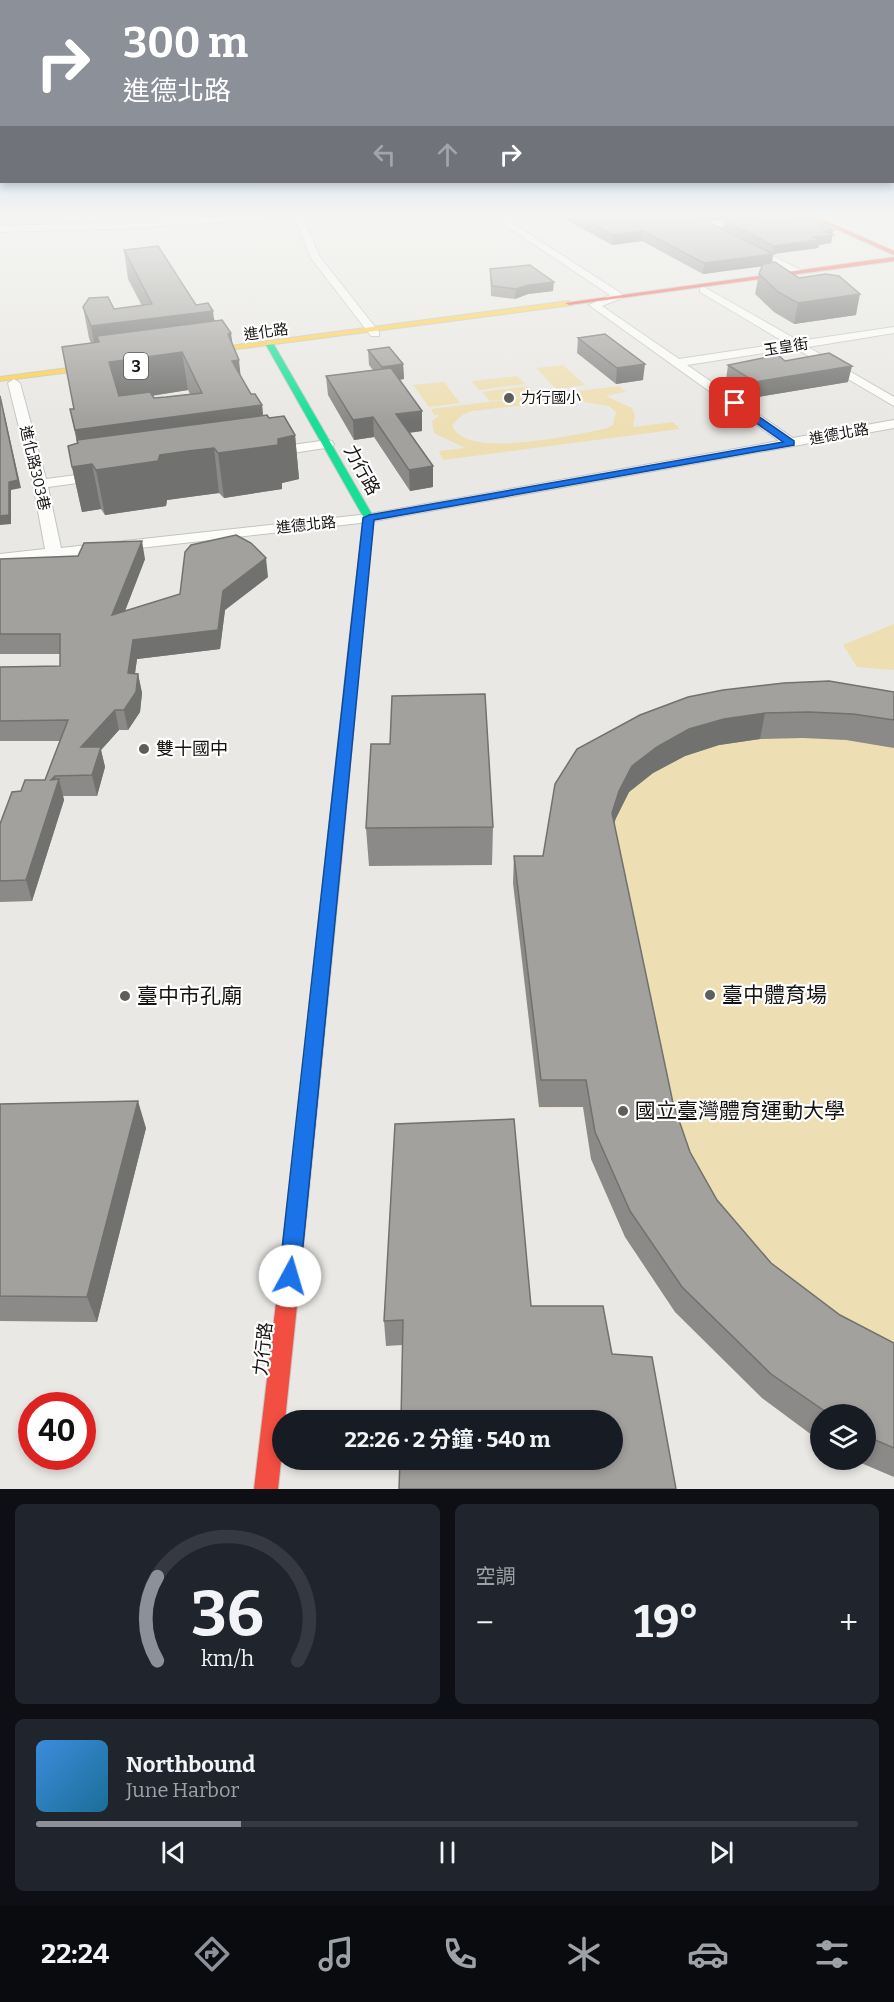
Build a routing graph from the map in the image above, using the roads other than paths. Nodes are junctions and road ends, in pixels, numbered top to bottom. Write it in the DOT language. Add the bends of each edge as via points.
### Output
graph roads {
  1 [pos="335,282"];
  2 [pos="597,282"];
  3 [pos="719,282"];
  4 [pos="755,282"];
  5 [pos="704,290"];
  6 [pos="618,296"];
  7 [pos="594,305"];
  8 [pos="894,330"];
  9 [pos="374,332"];
  10 [pos="270,345"];
  11 [pos="799,345"];
  12 [pos="177,358"];
  13 [pos="678,363"];
  14 [pos="0,379"];
  15 [pos="7,384"];
  16 [pos="894,402"];
  17 [pos="894,424"];
  18 [pos="791,443"];
  19 [pos="327,444"];
  20 [pos="258,454"];
  21 [pos="109,474"];
  22 [pos="40,484"];
  23 [pos="369,518"];
  24 [pos="54,553"];
  25 [pos="0,559"];
  26 [pos="266,1489"];
  1 -- 9 [label="street"];
  2 -- 6 [label="street"];
  3 -- 6 [label="main road, 進化路"];
  4 -- 5 [label="main road, 進化路"];
  5 -- 7 [label="main road, 進化路"];
  5 -- 11 [label="street"];
  6 -- 7 [label="street"];
  6 -- 9 [label="main road, 進化路"];
  7 -- 9 [label="main road, 進化路"];
  7 -- 13 [label="street"];
  8 -- 11 [label="street, 玉皇街"];
  9 -- 10 [label="main road, 進化路"];
  10 -- 12 [label="main road, 進化路"];
  10 -- 19 [label="main road, 力行路"];
  11 -- 13 [label="street, 玉皇街"];
  11 -- 16 [label="street"];
  13 -- 18 [label="street"];
  14 -- 15 [label="main road, 3" via="119,366"];
  15 -- 22 [label="street, 進化路303巷"];
  17 -- 18 [label="street, 進德北路"];
  18 -- 23 [label="street, 進德北路"];
  19 -- 20 [label="street"];
  19 -- 23 [label="main road, 力行路"];
  21 -- 22 [label="street"];
  22 -- 24 [label="street, 進化路303巷"];
  23 -- 24 [label="street, 進德北路"];
  23 -- 26 [label="main road, 力行路"];
  24 -- 25 [label="street, 進德北路"];
}
